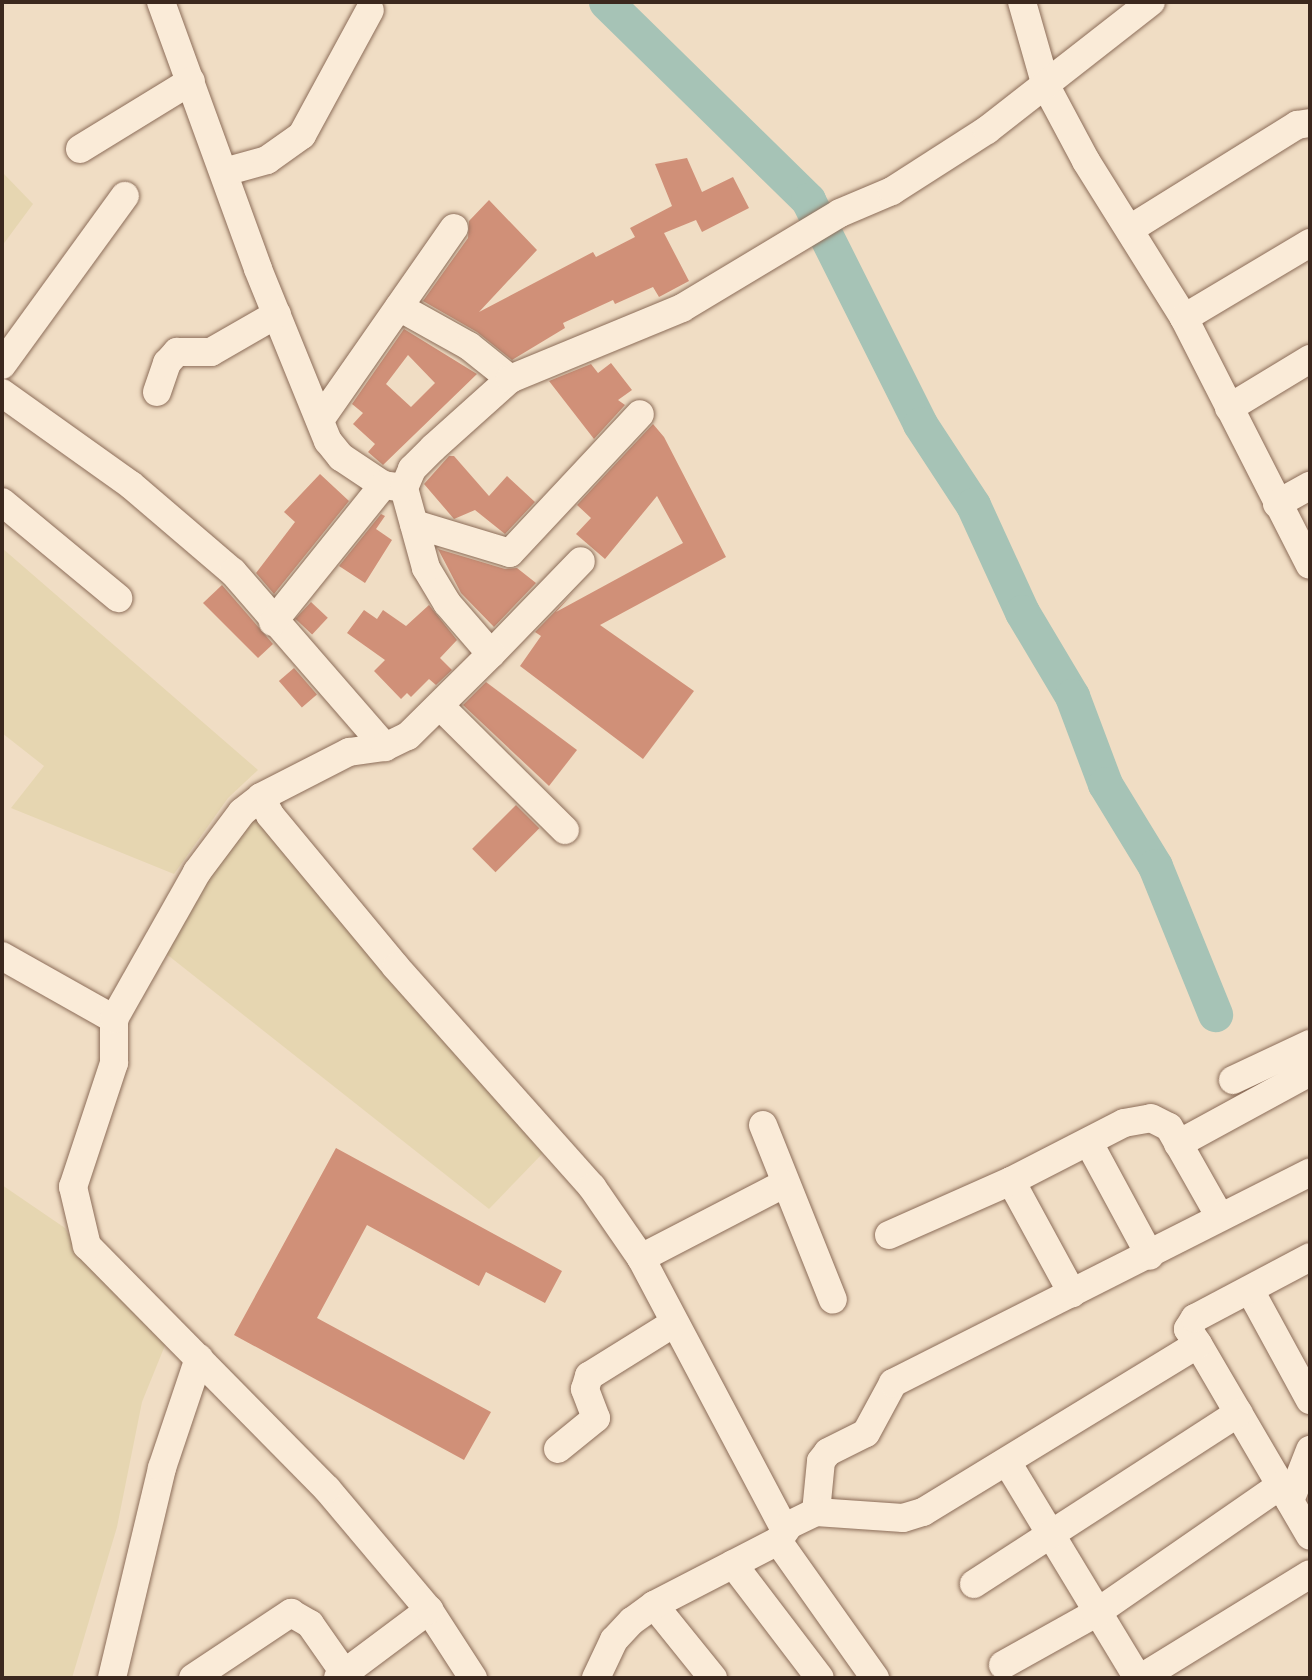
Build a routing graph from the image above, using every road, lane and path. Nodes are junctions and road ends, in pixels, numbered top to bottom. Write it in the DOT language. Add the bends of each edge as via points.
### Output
graph roads {
  1 [pos="161,2"];
  2 [pos="1022,2"];
  3 [pos="1151,2"];
  4 [pos="370,10"];
  5 [pos="191,81"];
  6 [pos="1046,86"];
  7 [pos="1310,121"];
  8 [pos="80,149"];
  9 [pos="224,172"];
  10 [pos="125,196"];
  11 [pos="454,228"];
  12 [pos="1130,229"];
  13 [pos="1310,243"];
  14 [pos="399,307"];
  15 [pos="277,314"];
  16 [pos="1184,317"];
  17 [pos="1310,359"];
  18 [pos="2,365"];
  19 [pos="510,379"];
  20 [pos="156,392"];
  21 [pos="2,393"];
  22 [pos="1229,408"];
  23 [pos="640,414"];
  24 [pos="320,420"];
  25 [pos="393,486"];
  26 [pos="1310,486"];
  27 [pos="2,502"];
  28 [pos="1277,504"];
  29 [pos="414,524"];
  30 [pos="581,562"];
  31 [pos="1310,565"];
  32 [pos="118,598"];
  33 [pos="273,622"];
  34 [pos="491,654"];
  35 [pos="440,706"];
  36 [pos="385,747"];
  37 [pos="261,797"];
  38 [pos="565,830"];
  39 [pos="2,956"];
  40 [pos="114,1019"];
  41 [pos="1310,1053"];
  42 [pos="1233,1080"];
  43 [pos="763,1125"];
  44 [pos="1089,1143"];
  45 [pos="1178,1144"];
  46 [pos="1310,1172"];
  47 [pos="1011,1181"];
  48 [pos="784,1184"];
  49 [pos="1220,1217"];
  50 [pos="889,1236"];
  51 [pos="1150,1256"];
  52 [pos="1310,1257"];
  53 [pos="641,1258"];
  54 [pos="1251,1292"];
  55 [pos="1072,1293"];
  56 [pos="833,1300"];
  57 [pos="674,1323"];
  58 [pos="1198,1344"];
  59 [pos="199,1357"];
  60 [pos="1310,1400"];
  61 [pos="1238,1413"];
  62 [pos="558,1449"];
  63 [pos="1310,1450"];
  64 [pos="1007,1462"];
  65 [pos="1285,1493"];
  66 [pos="817,1513"];
  67 [pos="781,1535"];
  68 [pos="1310,1536"];
  69 [pos="1051,1537"];
  70 [pos="733,1564"];
  71 [pos="1310,1574"];
  72 [pos="974,1584"];
  73 [pos="654,1605"];
  74 [pos="429,1610"];
  75 [pos="1096,1613"];
  76 [pos="1003,1665"];
  77 [pos="120,1675"];
  78 [pos="342,1676"];
  79 [pos="601,1676"];
  80 [pos="193,1678"];
  81 [pos="473,1678"];
  82 [pos="713,1678"];
  83 [pos="820,1678"];
  84 [pos="875,1678"];
  85 [pos="1139,1678"];
  1 -- 5 [label="street"];
  2 -- 6 [label="street"];
  3 -- 6 [label="street"];
  4 -- 9 [label="street" via="302,135 267,160"];
  5 -- 8 [label="street"];
  5 -- 9 [label="street"];
  6 -- 12 [label="street"];
  6 -- 19 [label="street" via="892,191 840,213 672,312"];
  7 -- 12 [label="street"];
  9 -- 15 [label="street"];
  10 -- 18 [label="street"];
  11 -- 14 [label="street"];
  12 -- 16 [label="street"];
  13 -- 16 [label="street"];
  14 -- 19 [label="street" via="469,346"];
  14 -- 24 [label="street"];
  15 -- 20 [label="street" via="211,352 177,352 167,363"];
  15 -- 24 [label="street"];
  16 -- 22 [label="street"];
  17 -- 22 [label="street"];
  19 -- 25 [label="street"];
  21 -- 33 [label="street" via="176,521 233,572"];
  22 -- 28 [label="street"];
  23 -- 29 [label="street" via="510,553"];
  24 -- 25 [label="street" via="334,450"];
  25 -- 29 [label="street"];
  25 -- 33 [label="street"];
  26 -- 28 [label="street"];
  27 -- 32 [label="street"];
  28 -- 31 [label="street"];
  29 -- 34 [label="street" via="430,578"];
  30 -- 34 [label="street"];
  33 -- 36 [label="street"];
  34 -- 35 [label="street"];
  35 -- 36 [label="street" via="408,736"];
  35 -- 38 [label="street"];
  36 -- 37 [label="street" via="349,752"];
  37 -- 40 [label="street" via="223,832"];
  37 -- 53 [label="street" via="270,815 396,967 592,1187"];
  39 -- 40 [label="street"];
  40 -- 59 [label="street" via="114,1063 76,1170 76,1214 87,1246 98,1261"];
  41 -- 42 [label="street"];
  41 -- 45 [label="street"];
  43 -- 48 [label="street"];
  44 -- 45 [label="street" via="1124,1123 1152,1118 1168,1127"];
  44 -- 47 [label="street"];
  44 -- 51 [label="street"];
  45 -- 49 [label="street"];
  46 -- 49 [label="street"];
  47 -- 50 [label="street"];
  47 -- 55 [label="street"];
  48 -- 53 [label="street"];
  48 -- 56 [label="street"];
  49 -- 51 [label="street"];
  51 -- 55 [label="street"];
  52 -- 54 [label="street"];
  53 -- 57 [label="street"];
  54 -- 58 [label="street" via="1192,1320 1189,1332"];
  54 -- 60 [label="street"];
  55 -- 66 [label="street" via="893,1383 866,1433 828,1452 821,1461"];
  57 -- 62 [label="street" via="589,1376 585,1389 596,1418"];
  57 -- 67 [label="street"];
  58 -- 61 [label="street"];
  58 -- 64 [label="street"];
  59 -- 74 [label="street" via="319,1480"];
  59 -- 77 [label="street" via="162,1468"];
  61 -- 65 [label="street"];
  61 -- 69 [label="street"];
  63 -- 65 [label="street"];
  64 -- 66 [label="street" via="923,1512 903,1518"];
  64 -- 69 [label="street"];
  65 -- 68 [label="street"];
  65 -- 75 [label="street"];
  66 -- 67 [label="street"];
  67 -- 70 [label="street"];
  67 -- 84 [label="street"];
  69 -- 72 [label="street"];
  69 -- 75 [label="street"];
  70 -- 73 [label="street"];
  70 -- 83 [label="street"];
  71 -- 85 [label="street"];
  73 -- 79 [label="street" via="621,1632"];
  73 -- 82 [label="street"];
  74 -- 78 [label="street"];
  74 -- 81 [label="street"];
  75 -- 76 [label="street"];
  75 -- 85 [label="street"];
  78 -- 80 [label="street" via="310,1624 291,1613"];
}
